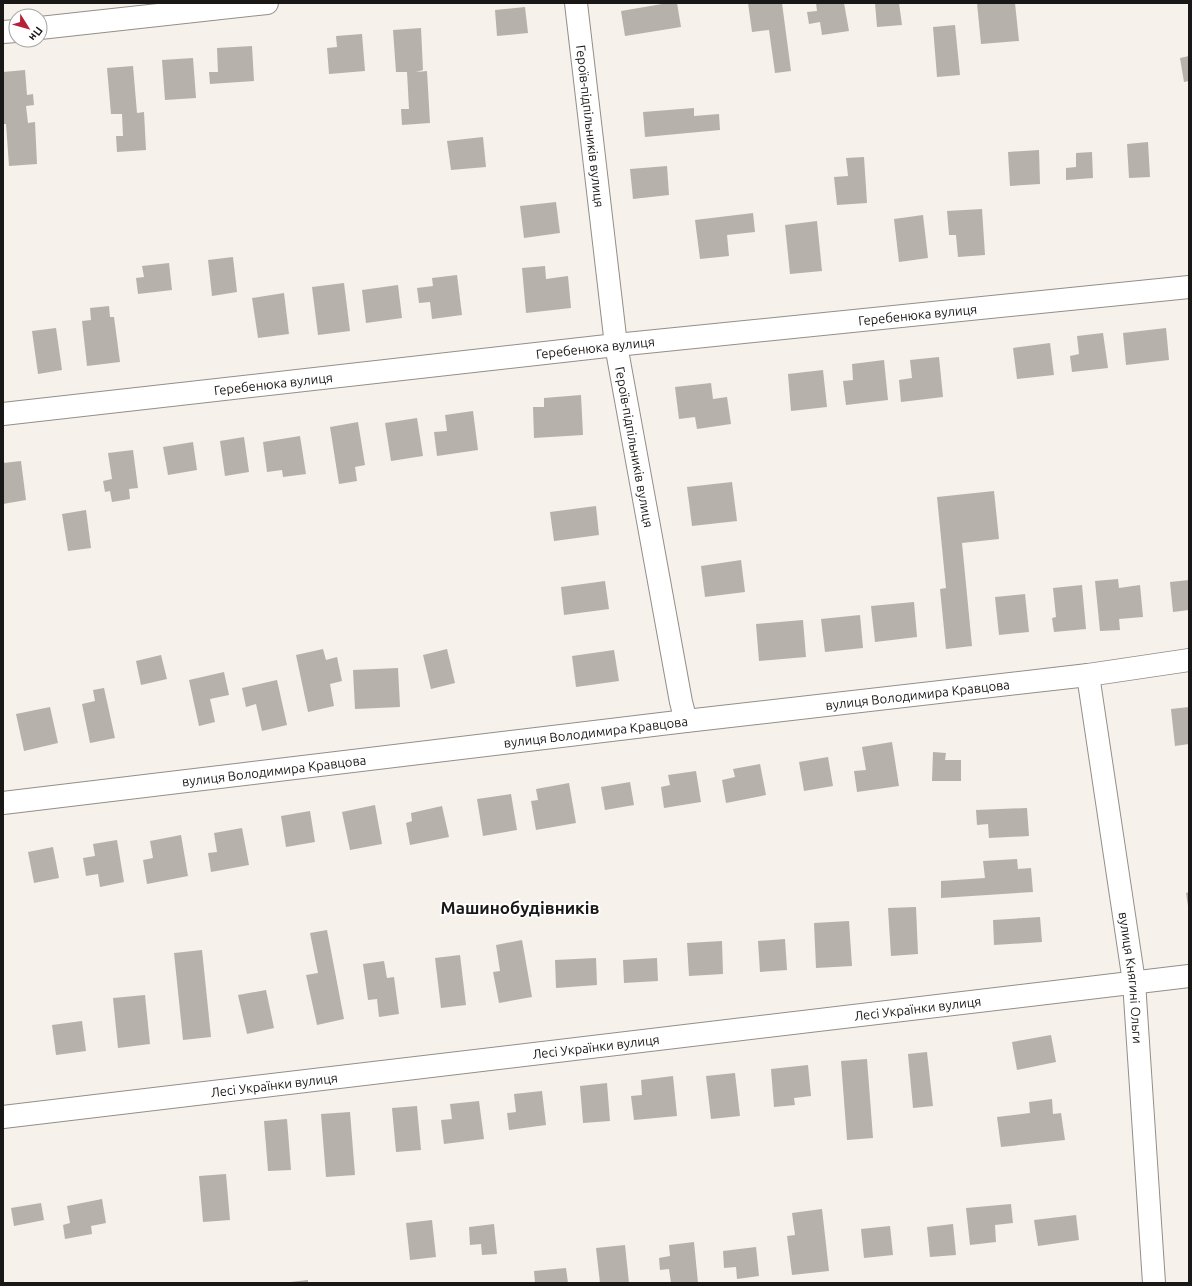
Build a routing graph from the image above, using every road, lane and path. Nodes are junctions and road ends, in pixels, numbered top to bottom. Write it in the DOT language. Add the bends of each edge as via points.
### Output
graph roads {
  1 [pos="267,3"];
  2 [pos="576,3"];
  3 [pos="48,27"];
  4 [pos="1189,287"];
  5 [pos="616,346"];
  6 [pos="3,414"];
  7 [pos="1189,660"];
  8 [pos="1088,675"];
  9 [pos="686,721"];
  10 [pos="3,803"];
  11 [pos="1189,976"];
  12 [pos="1134,982"];
  13 [pos="3,1117"];
  14 [pos="1154,1283"];
  1 -- 3 [label="street"];
  2 -- 5 [label="street, Героїв-підпільників вулиця"];
  4 -- 5 [label="street, Геребенюка вулиця"];
  5 -- 6 [label="street, Геребенюка вулиця"];
  5 -- 9 [label="street, Героїв-підпільників вулиця"];
  7 -- 8 [label="street, вулиця Володимира Кравцова"];
  8 -- 9 [label="street, вулиця Володимира Кравцова"];
  8 -- 12 [label="street, вулиця Княгині Ольги"];
  9 -- 10 [label="street, вулиця Володимира Кравцова"];
  11 -- 12 [label="street, Лесі Українки вулиця"];
  12 -- 13 [label="street, Лесі Українки вулиця"];
  12 -- 14 [label="street, вулиця Княгині Ольги"];
}
